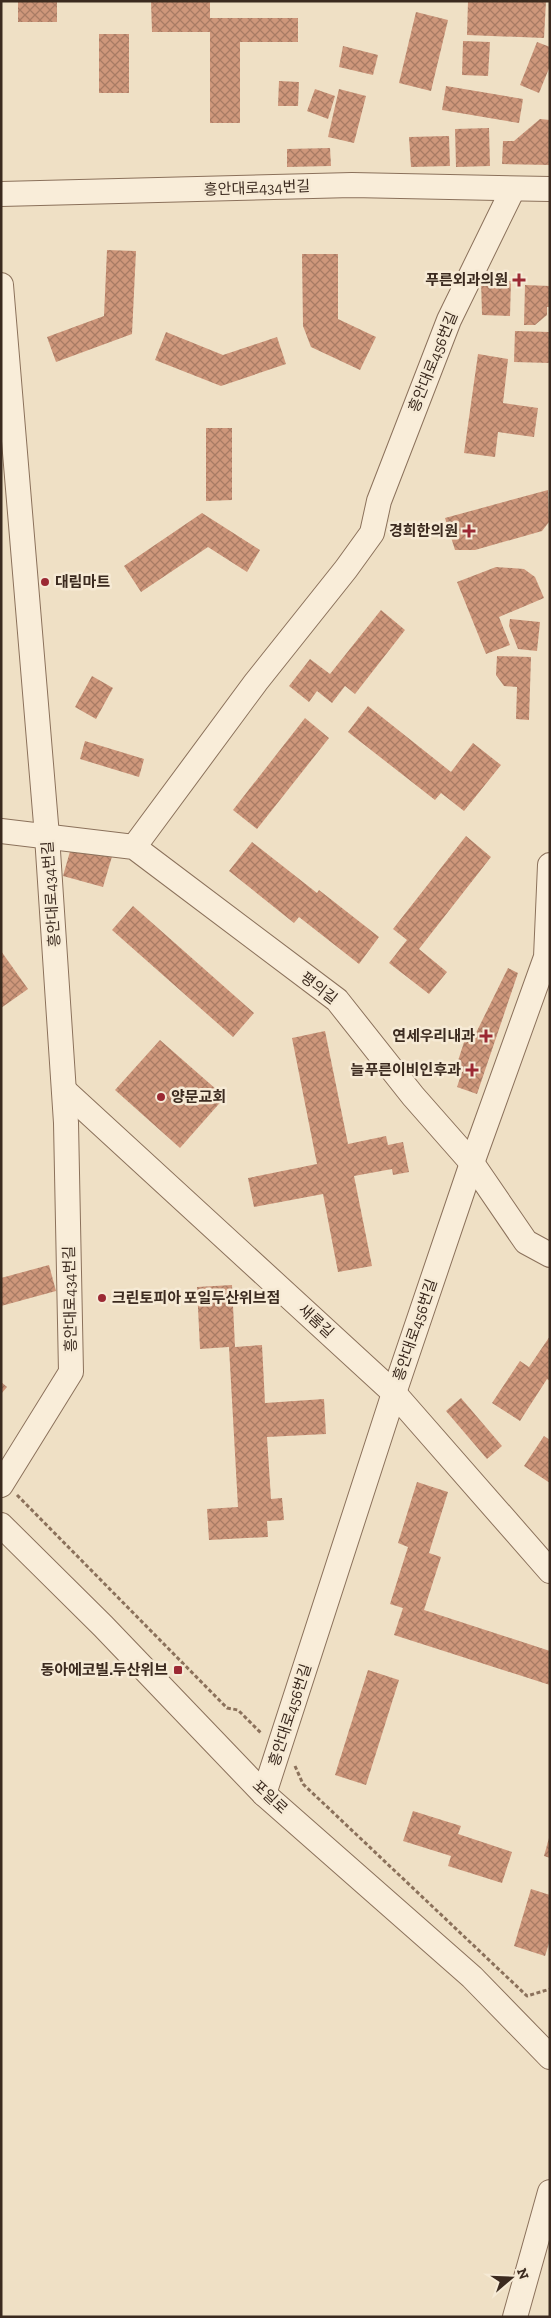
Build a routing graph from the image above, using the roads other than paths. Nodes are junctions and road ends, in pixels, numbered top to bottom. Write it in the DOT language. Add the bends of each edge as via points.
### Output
graph roads {
  1 [pos="513,189"];
  2 [pos="550,189"];
  3 [pos="1,194"];
  4 [pos="1,285"];
  5 [pos="1,831"];
  6 [pos="48,836"];
  7 [pos="134,847"];
  8 [pos="550,865"];
  9 [pos="548,957"];
  10 [pos="64,1090"];
  11 [pos="472,1163"];
  12 [pos="550,1255"];
  13 [pos="394,1393"];
  14 [pos="1,1485"];
  15 [pos="1,1525"];
  16 [pos="550,1571"];
  17 [pos="264,1794"];
  18 [pos="550,2057"];
  19 [pos="550,2192"];
  20 [pos="546,2219"];
  21 [pos="515,2317"];
  1 -- 2 [label="street"];
  1 -- 3 [label="street, 흥안대로434번길" via="352,185"];
  1 -- 7 [label="street, 흥안대로456번길" via="449,320 379,501 372,533"];
  4 -- 6 [label="street, 흥안대로434번길"];
  5 -- 6 [label="street, 평의길"];
  6 -- 7 [label="street, 평의길"];
  6 -- 10 [label="street, 흥안대로434번길"];
  7 -- 11 [label="street, 평의길" via="337,1000 413,1096"];
  8 -- 9 [label="street, 흥안대로456번길"];
  9 -- 11 [label="street, 흥안대로456번길"];
  10 -- 13 [label="street, 새롬길"];
  10 -- 14 [label="street, 흥안대로434번길" via="71,1372"];
  11 -- 12 [label="street, 평의길" via="526,1242"];
  11 -- 13 [label="street, 흥안대로456번길"];
  13 -- 16 [label="street, 새롬길"];
  13 -- 17 [label="street, 흥안대로456번길"];
  15 -- 17 [label="street, 포일로"];
  17 -- 18 [label="street, 포일로" via="472,1977"];
  19 -- 20 [label="street"];
  20 -- 21 [label="street"];
}
